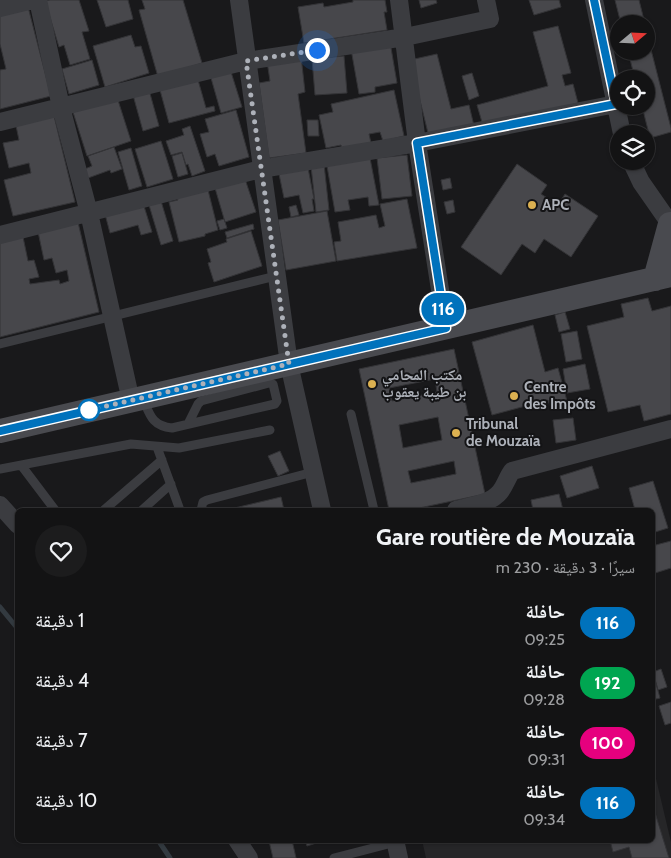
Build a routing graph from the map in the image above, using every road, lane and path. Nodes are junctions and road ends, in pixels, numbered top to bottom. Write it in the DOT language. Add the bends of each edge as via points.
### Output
graph roads {
  1 [pos="33,0"];
  2 [pos="38,0"];
  3 [pos="239,0"];
  4 [pos="400,0"];
  5 [pos="486,0"];
  6 [pos="594,0"];
  7 [pos="0,8"];
  8 [pos="405,37"];
  9 [pos="246,61"];
  10 [pos="610,76"];
  11 [pos="610,105"];
  12 [pos="61,107"];
  13 [pos="0,122"];
  14 [pos="417,143"];
  15 [pos="261,169"];
  16 [pos="635,170"];
  17 [pos="89,212"];
  18 [pos="670,225"];
  19 [pos="0,235"];
  20 [pos="276,276"];
  21 [pos="663,277"];
  22 [pos="112,316"];
  23 [pos="446,328"];
  24 [pos="0,344"];
  25 [pos="289,364"];
  26 [pos="137,399"];
  27 [pos="351,414"];
  28 [pos="188,424"];
  29 [pos="671,429"];
  30 [pos="270,430"];
  31 [pos="0,431"];
  32 [pos="157,447"];
  33 [pos="162,460"];
  34 [pos="21,465"];
  35 [pos="0,469"];
  36 [pos="313,472"];
  37 [pos="171,484"];
  38 [pos="0,505"];
  39 [pos="53,508"];
  40 [pos="106,508"];
  41 [pos="144,508"];
  42 [pos="179,508"];
  43 [pos="202,508"];
  44 [pos="322,508"];
  45 [pos="374,508"];
  46 [pos="463,508"];
  47 [pos="15,522"];
  48 [pos="239,843"];
  49 [pos="397,847"];
  50 [pos="249,858"];
  51 [pos="334,858"];
  1 -- 7 [label="street"];
  2 -- 12 [label="street"];
  3 -- 9 [label="street"];
  4 -- 8 [label="street"];
  5 -- 8 [label="street" via="490,19"];
  6 -- 10 [label="street"];
  8 -- 9 [label="street"];
  8 -- 14 [label="street"];
  9 -- 12 [label="street"];
  9 -- 15 [label="street"];
  11 -- 14 [label="street"];
  12 -- 13 [label="street"];
  12 -- 17 [label="street"];
  14 -- 15 [label="street"];
  14 -- 23 [label="street"];
  15 -- 17 [label="street"];
  15 -- 20 [label="street"];
  16 -- 18 [label="street"];
  17 -- 19 [label="street"];
  17 -- 22 [label="street"];
  18 -- 21 [label="main road"];
  20 -- 22 [label="lane"];
  20 -- 25 [label="street"];
  21 -- 23 [label="main road"];
  22 -- 24 [label="lane"];
  22 -- 26 [label="street"];
  23 -- 25 [label="main road"];
  25 -- 26 [label="main road"];
  25 -- 36 [label="street"];
  26 -- 28 [label="lane" via="151,418 164,427"];
  26 -- 31 [label="main road"];
  27 -- 45 [label="lane"];
  28 -- 28 [label="lane" via="275,404 273,384 201,401"];
  29 -- 46 [label="street" via="512,471 502,491 493,499"];
  30 -- 32 [label="lane" via="179,448"];
  32 -- 33 [label="lane"];
  32 -- 34 [label="lane" via="131,444"];
  33 -- 37 [label="lane"];
  33 -- 40 [label="lane"];
  34 -- 35 [label="lane"];
  34 -- 39 [label="lane"];
  36 -- 43 [label="lane" via="207,500"];
  36 -- 44 [label="street"];
  37 -- 41 [label="lane"];
  37 -- 42 [label="lane"];
  38 -- 47 [label="street"];
  48 -- 50 [label="street"];
  49 -- 51 [label="lane"];
}
